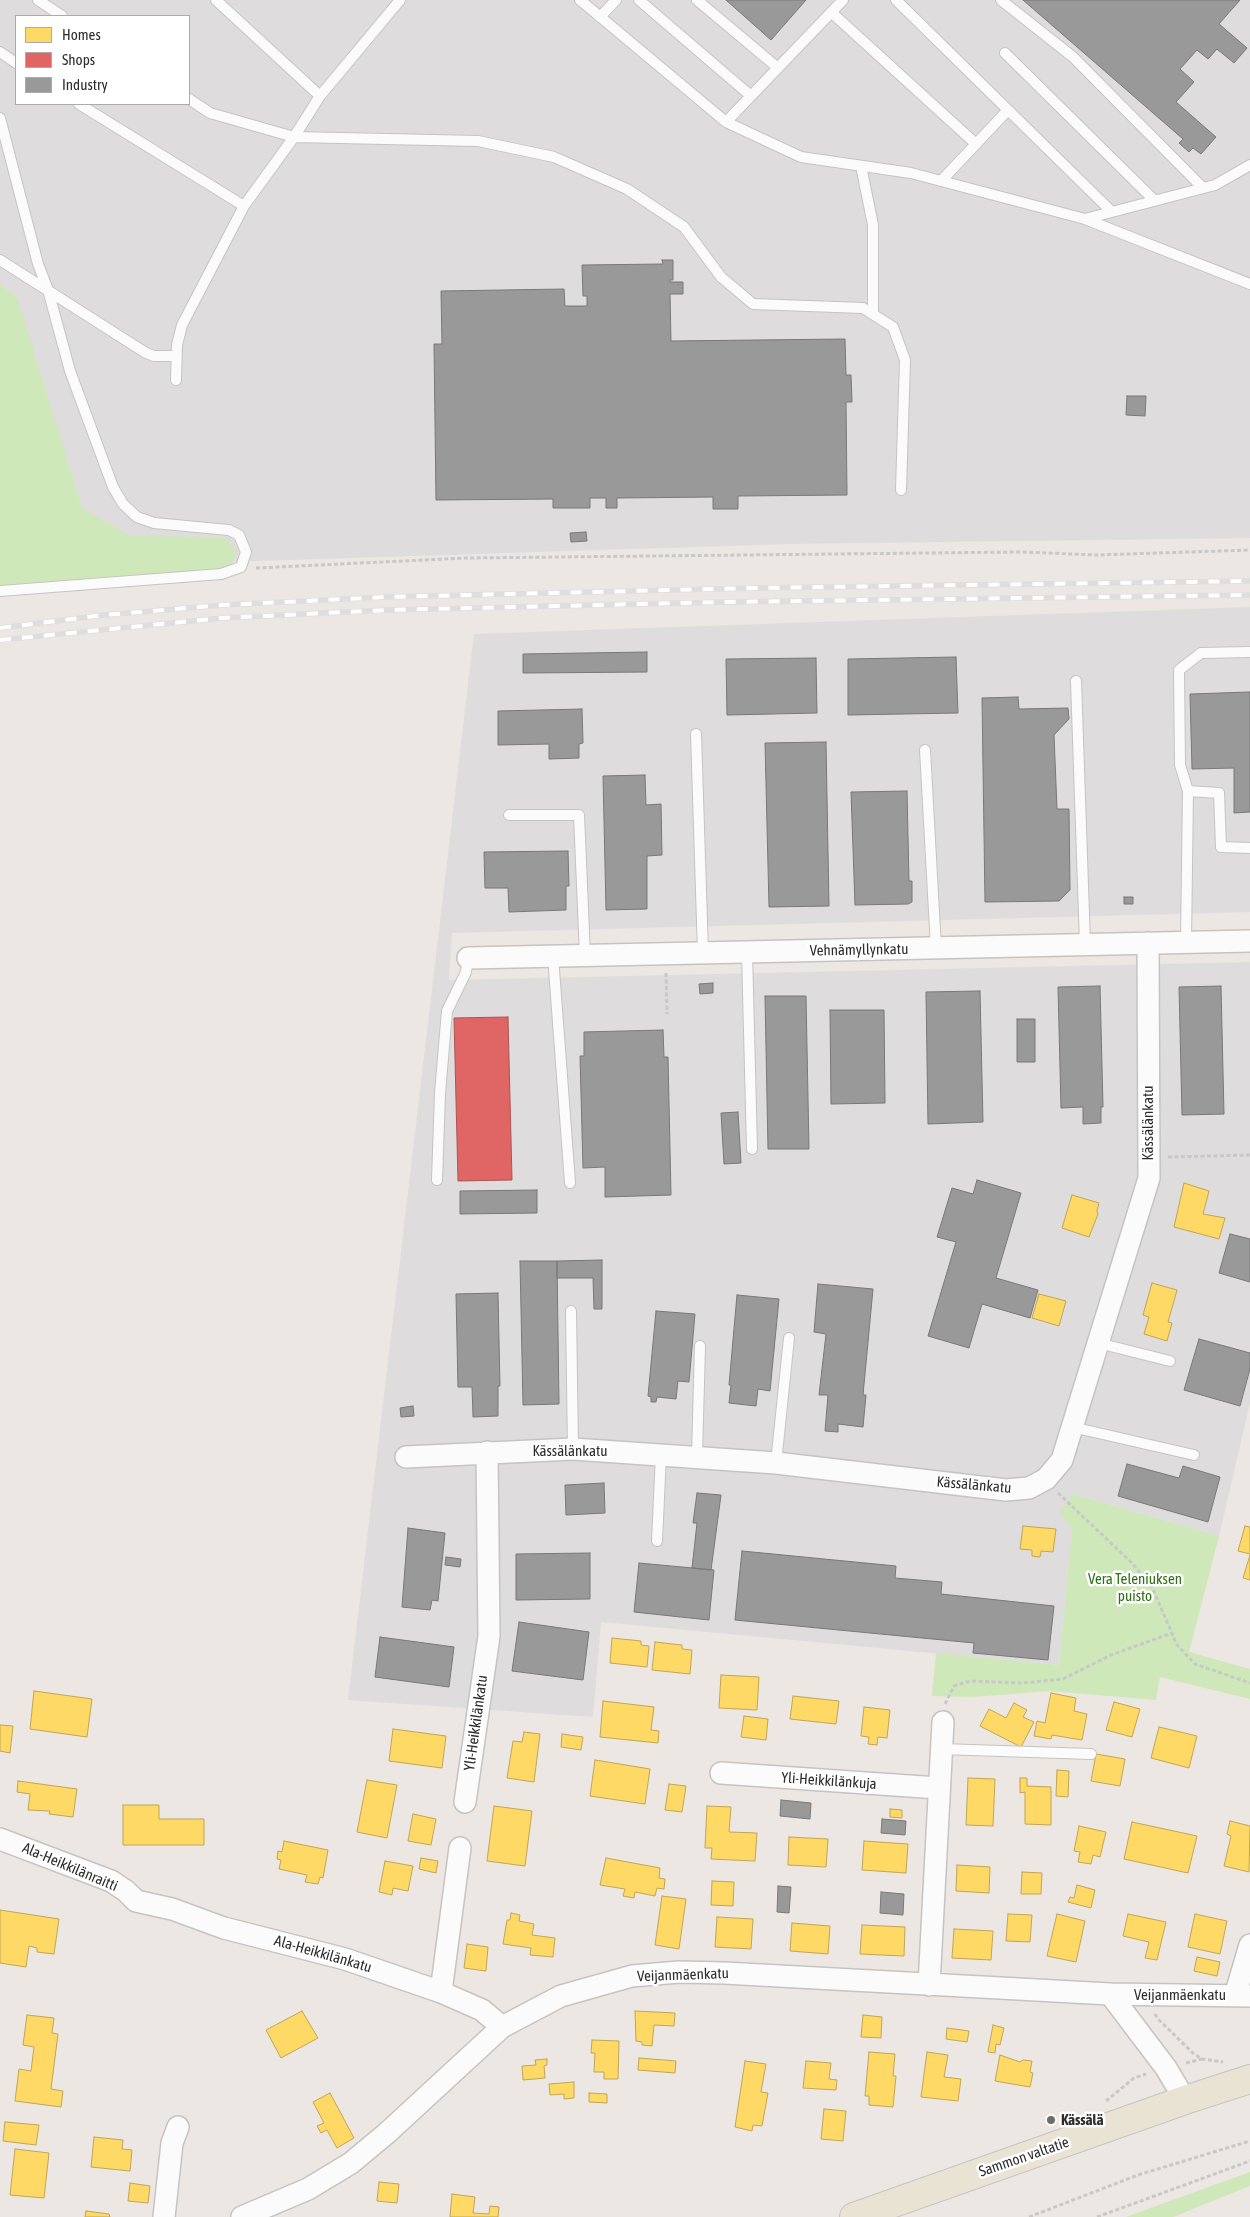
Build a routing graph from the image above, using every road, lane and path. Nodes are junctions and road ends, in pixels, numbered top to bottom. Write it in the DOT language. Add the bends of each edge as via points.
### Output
graph roads {
  1 [pos="38,0"];
  2 [pos="216,0"];
  3 [pos="400,0"];
  4 [pos="580,0"];
  5 [pos="616,0"];
  6 [pos="639,0"];
  7 [pos="697,0"];
  8 [pos="842,0"];
  9 [pos="896,0"];
  10 [pos="1001,0"];
  11 [pos="831,12"];
  12 [pos="60,15"];
  13 [pos="600,17"];
  14 [pos="0,52"];
  15 [pos="1005,53"];
  16 [pos="15,62"];
  17 [pos="778,68"];
  18 [pos="320,96"];
  19 [pos="751,96"];
  20 [pos="190,101"];
  21 [pos="81,105"];
  22 [pos="1008,110"];
  23 [pos="0,118"];
  24 [pos="726,122"];
  25 [pos="294,137"];
  26 [pos="976,144"];
  27 [pos="1250,165"];
  28 [pos="861,166"];
  29 [pos="941,181"];
  30 [pos="1204,188"];
  31 [pos="1155,201"];
  32 [pos="244,206"];
  33 [pos="1112,212"];
  34 [pos="1085,219"];
  35 [pos="0,260"];
  36 [pos="1250,284"];
  37 [pos="48,290"];
  38 [pos="873,314"];
  39 [pos="176,356"];
  40 [pos="176,380"];
  41 [pos="901,490"];
  42 [pos="1250,550"];
  43 [pos="241,567"];
  44 [pos="0,591"];
  45 [pos="1250,652"];
  46 [pos="1076,681"];
  47 [pos="696,734"];
  48 [pos="926,750"];
  49 [pos="1188,791"];
  50 [pos="508,815"];
  51 [pos="1250,848"];
  52 [pos="1250,941"];
  53 [pos="1186,942"];
  54 [pos="1148,943"];
  55 [pos="1085,944"];
  56 [pos="936,948"];
  57 [pos="747,952"];
  58 [pos="703,953"];
  59 [pos="553,956"];
  60 [pos="585,956"];
  61 [pos="468,958"];
  62 [pos="665,969"];
  63 [pos="667,1014"];
  64 [pos="752,1149"];
  65 [pos="1250,1154"];
  66 [pos="1148,1157"];
  67 [pos="437,1180"];
  68 [pos="570,1183"];
  69 [pos="571,1311"];
  70 [pos="789,1338"];
  71 [pos="1098,1343"];
  72 [pos="700,1346"];
  73 [pos="1170,1361"];
  74 [pos="1072,1427"];
  75 [pos="572,1449"];
  76 [pos="487,1452"];
  77 [pos="661,1454"];
  78 [pos="1194,1455"];
  79 [pos="697,1456"];
  80 [pos="406,1457"];
  81 [pos="776,1463"];
  82 [pos="1046,1479"];
  83 [pos="656,1541"];
  84 [pos="1172,1633"];
  85 [pos="1250,1683"];
  86 [pos="943,1722"];
  87 [pos="941,1749"];
  88 [pos="1091,1754"];
  89 [pos="720,1773"];
  90 [pos="938,1788"];
  91 [pos="465,1802"];
  92 [pos="0,1839"];
  93 [pos="460,1848"];
  94 [pos="136,1901"];
  95 [pos="1250,1945"];
  96 [pos="929,1985"];
  97 [pos="441,1992"];
  98 [pos="1110,1994"];
  99 [pos="1149,1996"];
  100 [pos="1243,1996"];
  101 [pos="502,2027"];
  102 [pos="1228,2062"];
  103 [pos="1250,2079"];
  104 [pos="1185,2100"];
  105 [pos="178,2127"];
  106 [pos="1250,2141"];
  107 [pos="1250,2161"];
  108 [pos="164,2217"];
  109 [pos="242,2217"];
  110 [pos="854,2217"];
  111 [pos="1029,2217"];
  112 [pos="1097,2217"];
  1 -- 12 [label="lane"];
  2 -- 18 [label="lane"];
  3 -- 18 [label="lane"];
  4 -- 13 [label="lane"];
  5 -- 13 [label="lane"];
  6 -- 19 [label="lane"];
  7 -- 17 [label="lane"];
  8 -- 11 [label="lane"];
  9 -- 22 [label="lane"];
  10 -- 30 [label="lane" via="1074,57"];
  11 -- 17 [label="lane"];
  11 -- 26 [label="lane"];
  13 -- 24 [label="lane"];
  14 -- 16 [label="lane"];
  15 -- 31 [label="lane"];
  17 -- 19 [label="lane"];
  18 -- 25 [label="lane"];
  19 -- 24 [label="lane"];
  20 -- 25 [label="lane" via="210,113"];
  21 -- 32 [label="lane"];
  22 -- 26 [label="lane"];
  22 -- 33 [label="lane"];
  23 -- 37 [label="lane" via="38,264"];
  24 -- 28 [label="lane" via="801,157"];
  25 -- 32 [label="lane"];
  25 -- 38 [label="lane" via="478,141 554,157 628,189 684,227 721,277 754,304 863,308"];
  26 -- 29 [label="lane"];
  27 -- 30 [label="lane"];
  28 -- 29 [label="lane"];
  28 -- 38 [label="lane" via="873,225"];
  29 -- 34 [label="lane"];
  30 -- 31 [label="lane"];
  31 -- 33 [label="lane"];
  32 -- 39 [label="lane" via="182,325"];
  33 -- 34 [label="lane"];
  34 -- 36 [label="lane"];
  35 -- 37 [label="lane"];
  37 -- 39 [label="lane" via="146,353"];
  37 -- 43 [label="lane" via="70,370 113,487 124,504 137,517 154,523 229,530 239,535 246,552"];
  38 -- 41 [label="lane" via="893,327 905,360"];
  39 -- 40 [label="lane"];
  42 -- 43 [label="path" via="1097,555 1001,552 466,558"];
  43 -- 44 [label="lane" via="221,574"];
  45 -- 49 [label="lane" via="1201,652 1179,670 1180,765"];
  46 -- 55 [label="lane"];
  47 -- 58 [label="lane"];
  48 -- 56 [label="lane"];
  49 -- 51 [label="lane" via="1219,793 1221,847"];
  49 -- 53 [label="lane"];
  50 -- 60 [label="lane" via="578,815"];
  52 -- 53 [label="street, Vehnämyllynkatu"];
  53 -- 54 [label="street, Vehnämyllynkatu"];
  54 -- 55 [label="street, Vehnämyllynkatu"];
  54 -- 66 [label="street, Kässälänkatu"];
  55 -- 56 [label="street, Vehnämyllynkatu"];
  56 -- 57 [label="street, Vehnämyllynkatu"];
  57 -- 58 [label="street, Vehnämyllynkatu"];
  57 -- 64 [label="lane"];
  58 -- 60 [label="street, Vehnämyllynkatu"];
  59 -- 60 [label="street, Vehnämyllynkatu"];
  59 -- 61 [label="street, Vehnämyllynkatu"];
  59 -- 68 [label="lane"];
  61 -- 67 [label="lane" via="466,972 447,1011"];
  62 -- 63 [label="path"];
  65 -- 66 [label="path"];
  66 -- 71 [label="street, Kässälänkatu" via="1148,1178"];
  69 -- 75 [label="lane"];
  70 -- 81 [label="lane"];
  71 -- 73 [label="lane"];
  71 -- 74 [label="street, Kässälänkatu"];
  72 -- 79 [label="lane"];
  74 -- 78 [label="lane"];
  74 -- 82 [label="street, Kässälänkatu" via="1062,1460"];
  75 -- 76 [label="street, Kässälänkatu"];
  75 -- 77 [label="street, Kässälänkatu"];
  76 -- 80 [label="street, Kässälänkatu"];
  76 -- 91 [label="street, Yli-Heikkilänkatu" via="489,1636"];
  77 -- 79 [label="street, Kässälänkatu"];
  77 -- 83 [label="lane"];
  79 -- 81 [label="street, Kässälänkatu"];
  81 -- 82 [label="street, Kässälänkatu" via="1006,1490 1029,1488"];
  82 -- 84 [label="path" via="1151,1585"];
  84 -- 85 [label="path" via="1177,1645 1195,1664"];
  84 -- 86 [label="path" via="1110,1655 1063,1679 1022,1683 970,1681 954,1686 945,1701"];
  86 -- 87 [label="street"];
  87 -- 88 [label="lane"];
  87 -- 90 [label="street"];
  89 -- 90 [label="street, Yli-Heikkilänkuja"];
  90 -- 96 [label="street"];
  92 -- 94 [label="street, Ala-Heikkilänraitti" via="111,1881"];
  93 -- 97 [label="street"];
  94 -- 97 [label="street, Ala-Heikkilänkatu" via="363,1964"];
  95 -- 100 [label="street"];
  96 -- 98 [label="street, Veijanmäenkatu"];
  96 -- 101 [label="street, Veijanmäenkatu" via="724,1973 653,1973 613,1980 561,1996"];
  97 -- 101 [label="street, Ala-Heikkilänkatu" via="482,2010"];
  98 -- 99 [label="street, Veijanmäenkatu"];
  98 -- 104 [label="street, Veijanmäenkatu" via="1166,2068"];
  99 -- 100 [label="street, Veijanmäenkatu"];
  99 -- 102 [label="path" via="1159,2020 1186,2048 1202,2059"];
  101 -- 109 [label="street, Veijanmäenkatu" via="351,2163 308,2189"];
  103 -- 104 [label="main road, Sammon valtatie"];
  104 -- 110 [label="main road, Sammon valtatie"];
  105 -- 108 [label="street" via="172,2143"];
  106 -- 111 [label="path" via="1138,2174"];
  107 -- 112 [label="path"];
}
